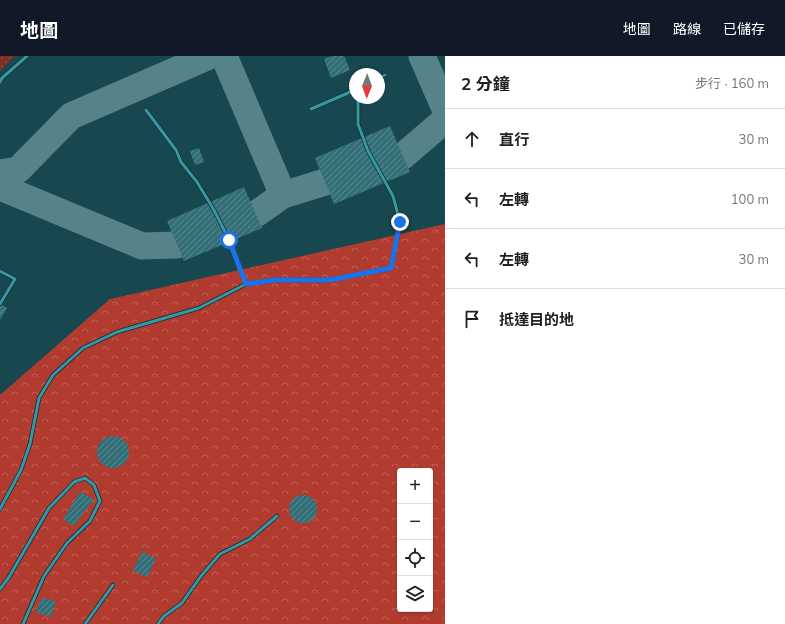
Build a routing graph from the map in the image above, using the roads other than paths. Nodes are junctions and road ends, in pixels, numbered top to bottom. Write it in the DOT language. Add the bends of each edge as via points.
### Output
graph roads {
  1 [pos="27,56"];
  2 [pos="0,82"];
  3 [pos="349,93"];
  4 [pos="358,104"];
  5 [pos="311,109"];
  6 [pos="146,110"];
  7 [pos="0,271"];
  8 [pos="246,284"];
  9 [pos="0,304"];
  10 [pos="0,508"];
  11 [pos="277,516"];
  12 [pos="113,585"];
  13 [pos="0,589"];
  14 [pos="23,624"];
  15 [pos="85,624"];
  16 [pos="158,624"];
  1 -- 2 [label="lane"];
  3 -- 5 [label="lane"];
  4 -- 8 [label="lane" via="358,124 368,151 393,196 400,222 391,268 330,280 275,280"];
  6 -- 8 [label="lane" via="176,150 181,162 214,210"];
  7 -- 9 [label="lane" via="14,279"];
  8 -- 10 [label="lane" via="199,308 116,332 83,348 53,375 39,398 30,444 21,470"];
  11 -- 16 [label="lane" via="250,539 220,554 182,603 164,616"];
  12 -- 15 [label="lane"];
  13 -- 14 [label="lane" via="49,508 74,482 85,478 94,485 100,501 90,521 67,543 44,576"];
}
